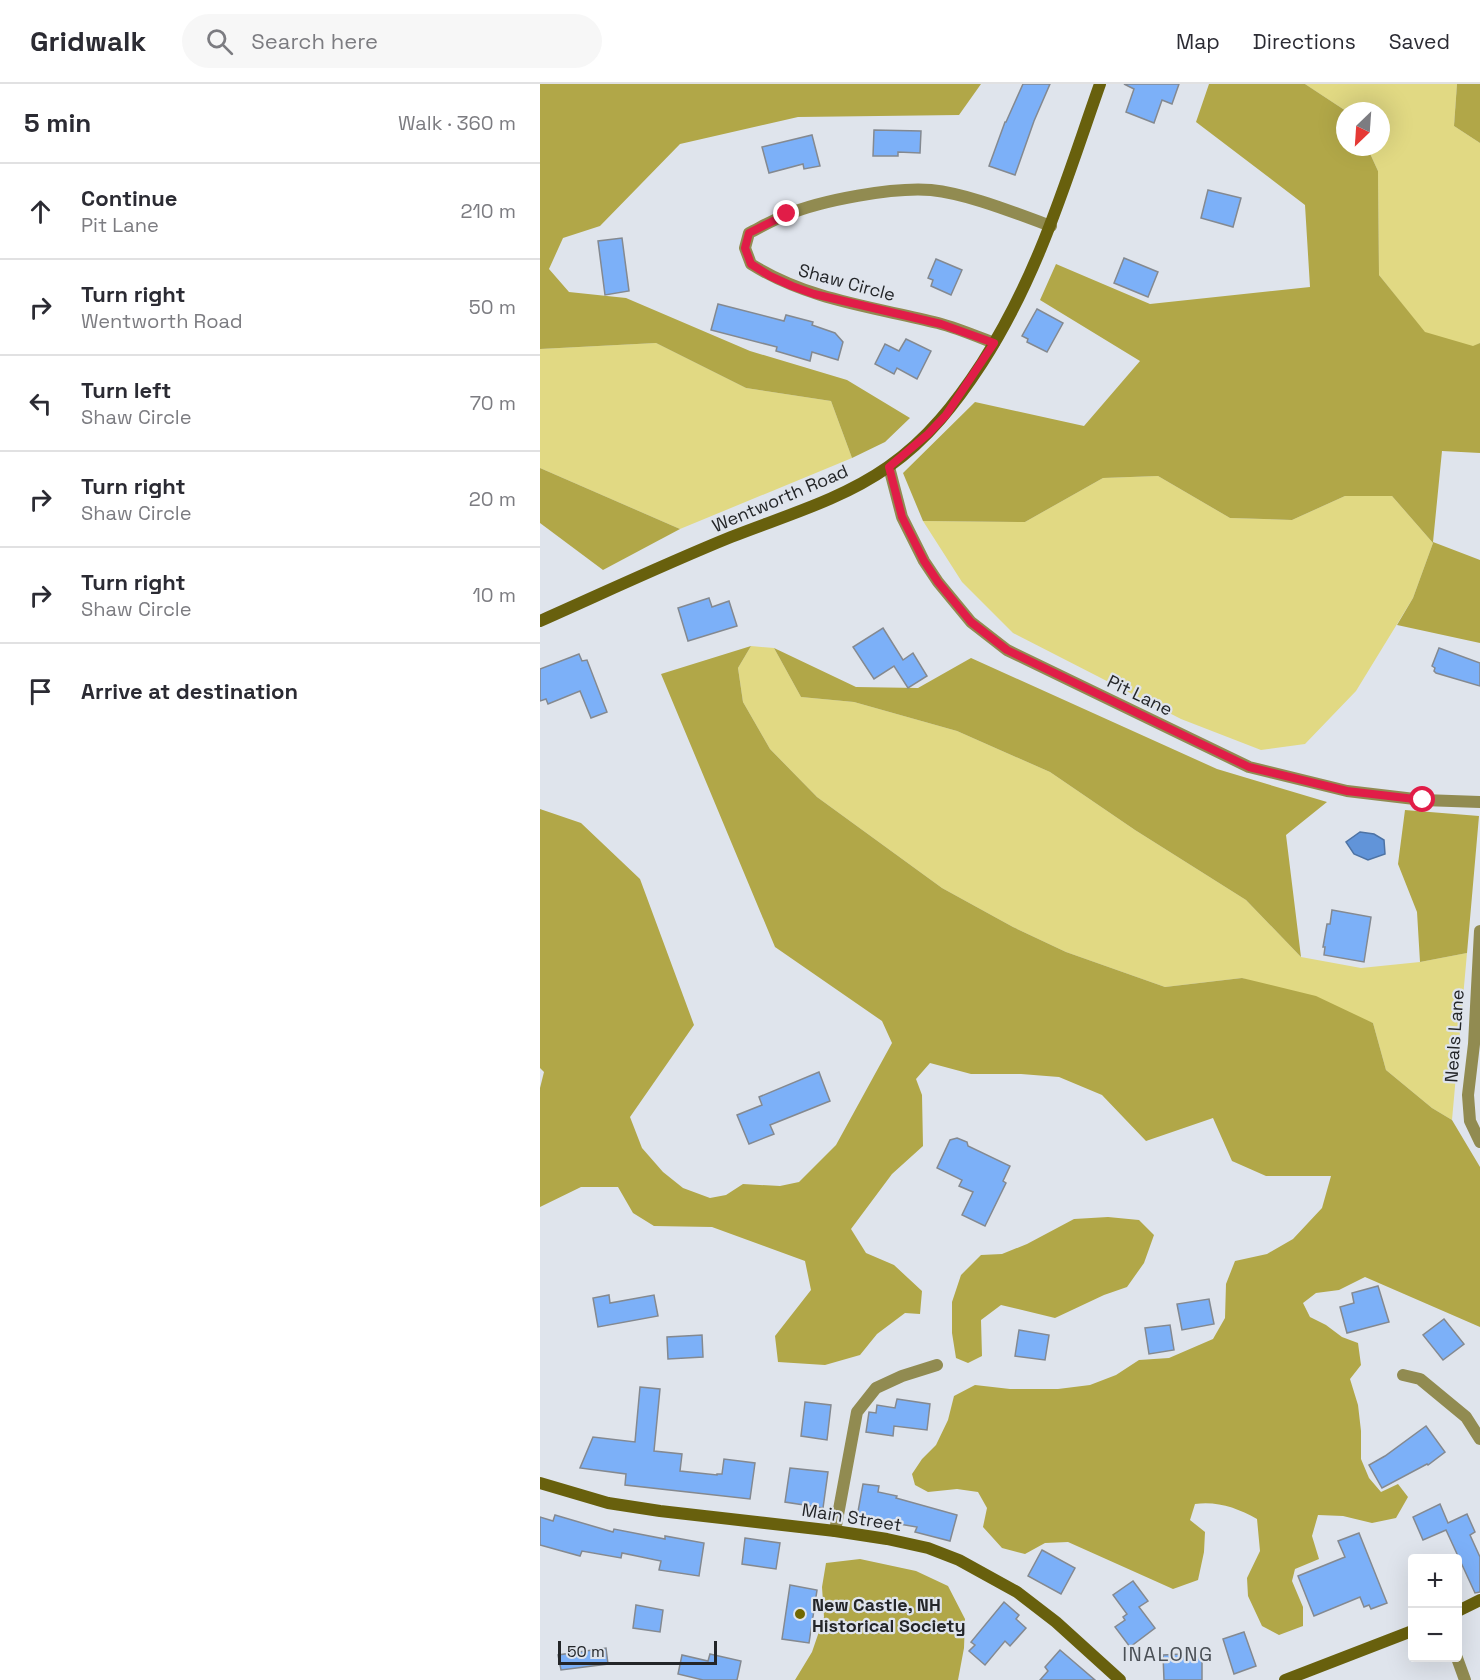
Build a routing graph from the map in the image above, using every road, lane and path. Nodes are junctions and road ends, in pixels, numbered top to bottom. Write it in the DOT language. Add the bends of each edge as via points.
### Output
graph roads {
  1 [pos="1100,84"];
  2 [pos="1051,226"];
  3 [pos="994,343"];
  4 [pos="889,467"];
  5 [pos="540,621"];
  6 [pos="1480,802"];
  7 [pos="1480,931"];
  8 [pos="1480,1142"];
  9 [pos="937,1365"];
  10 [pos="1403,1375"];
  11 [pos="1480,1439"];
  12 [pos="540,1483"];
  13 [pos="835,1531"];
  14 [pos="1480,1600"];
  15 [pos="1462,1609"];
  16 [pos="1408,1633"];
  17 [pos="1458,1662"];
  18 [pos="1120,1680"];
  19 [pos="1286,1680"];
  20 [pos="1465,1680"];
  1 -- 2 [label="main road, Wentworth Road"];
  2 -- 3 [label="main road, Wentworth Road"];
  2 -- 3 [label="street, Shaw Circle" via="957,195 908,189 787,214 749,233 745,248 751,264 792,286 941,324"];
  3 -- 4 [label="main road, Wentworth Road" via="946,415"];
  4 -- 5 [label="main road, Wentworth Road" via="810,507"];
  4 -- 6 [label="street, Pit Lane" via="902,517 933,575 971,622 1007,650 1249,767 1363,794"];
  7 -- 8 [label="street, Neals Lane" via="1468,1095 1470,1121"];
  9 -- 13 [label="street" via="876,1389 857,1412"];
  10 -- 11 [label="street" via="1420,1379 1466,1417"];
  12 -- 13 [label="main road, Main Street" via="608,1503 649,1510"];
  13 -- 18 [label="main road, Main Street" via="928,1548 987,1574 1056,1622"];
  14 -- 15 [label="main road"];
  16 -- 19 [label="main road"];
  17 -- 20 [label="street"];
}
